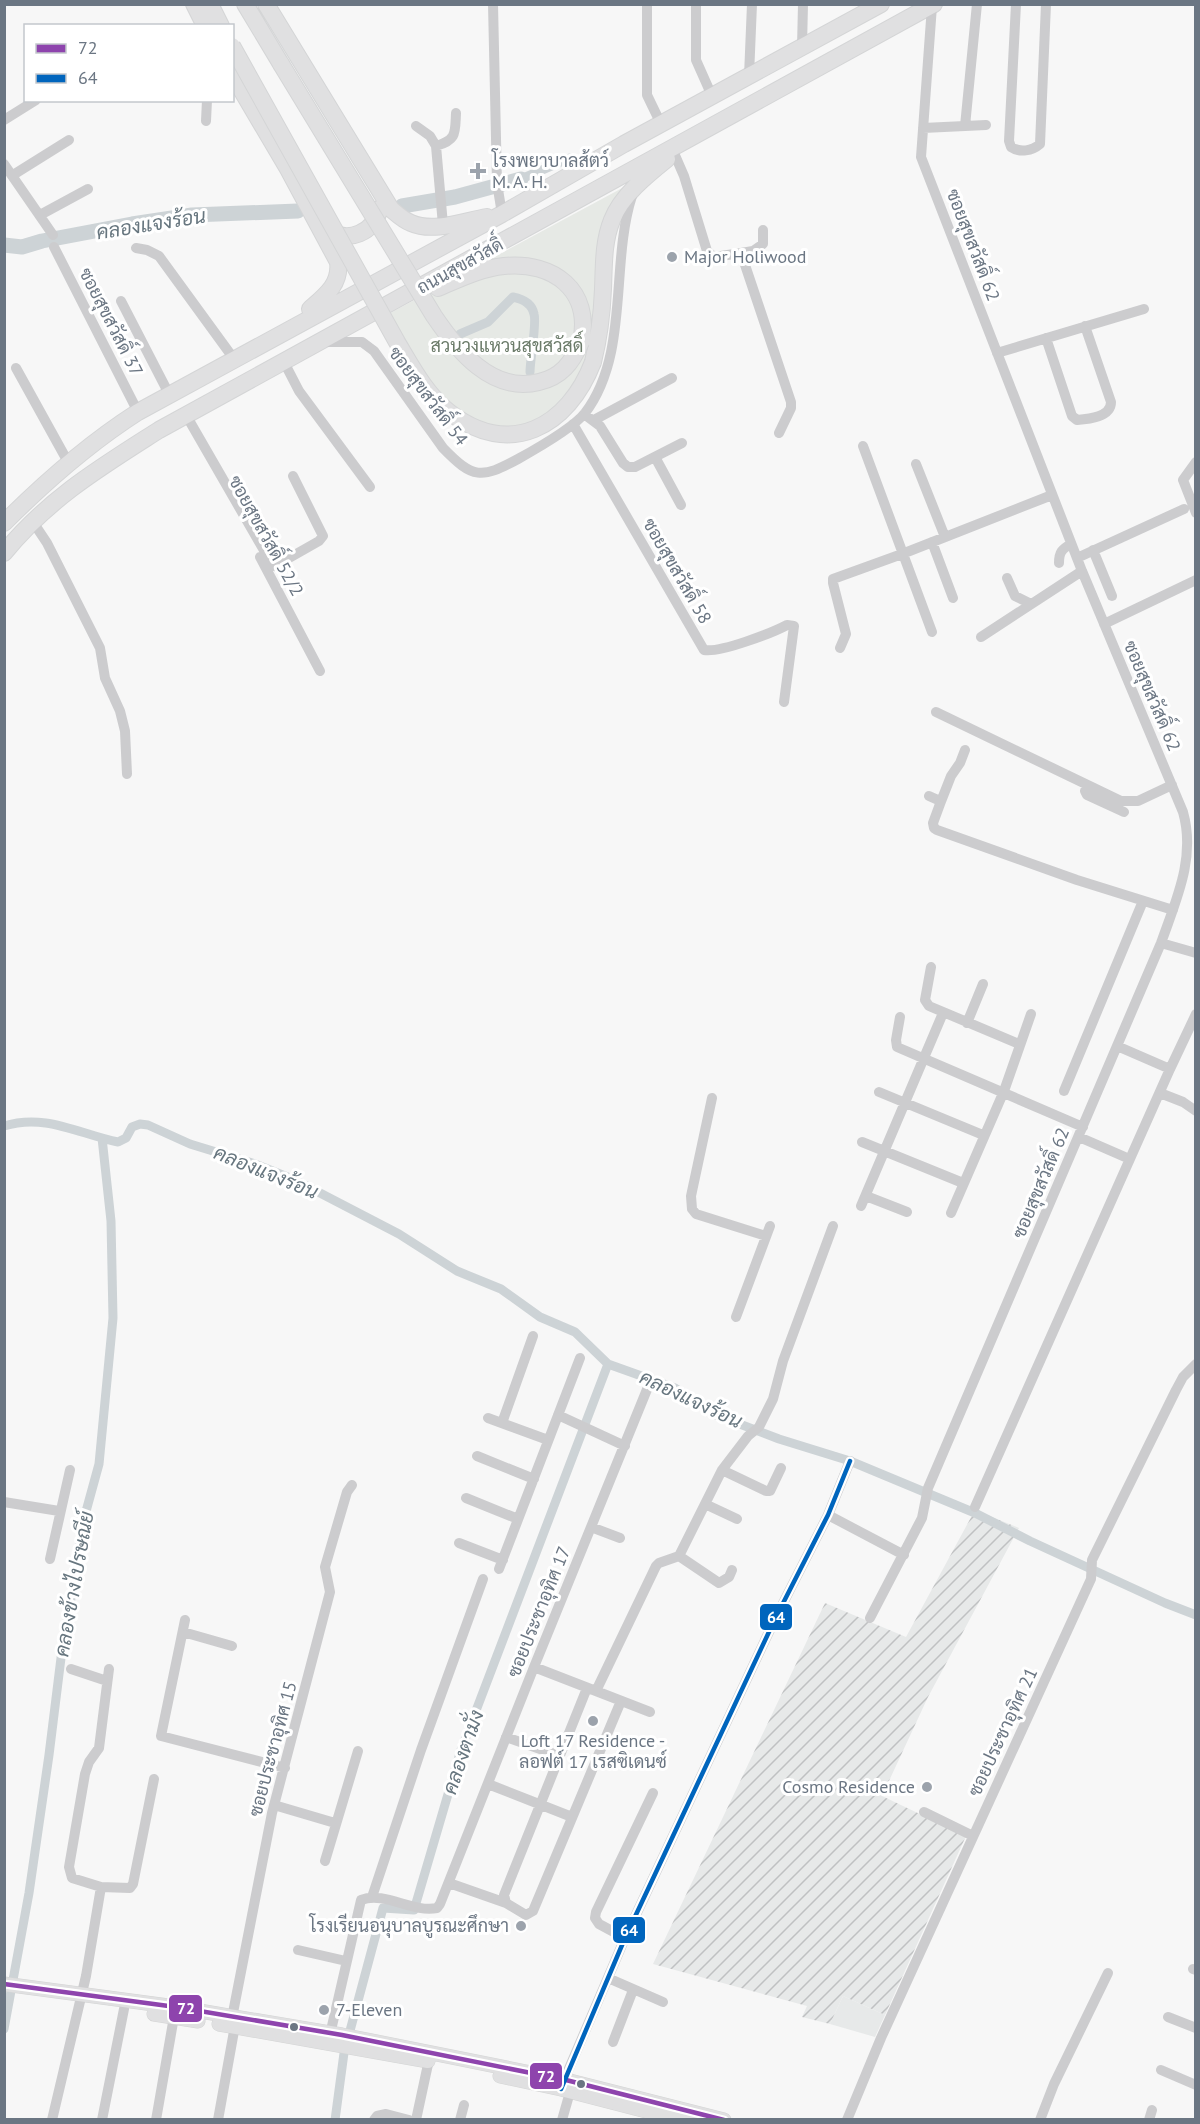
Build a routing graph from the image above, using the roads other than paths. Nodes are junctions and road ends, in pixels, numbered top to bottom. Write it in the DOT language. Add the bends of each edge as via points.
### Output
graph roads {
  1 [pos="194,4"];
  2 [pos="210,4"];
  3 [pos="245,4"];
  4 [pos="266,4"];
  5 [pos="493,4"];
  6 [pos="647,4"];
  7 [pos="696,4"];
  8 [pos="752,4"];
  9 [pos="803,4"];
  10 [pos="880,4"];
  11 [pos="977,4"];
  12 [pos="1016,4"];
  13 [pos="1046,4"];
  14 [pos="933,5"];
  15 [pos="204,24"];
  16 [pos="220,24"];
  17 [pos="802,47"];
  18 [pos="234,50"];
  19 [pos="749,76"];
  20 [pos="234,78"];
  21 [pos="712,96"];
  22 [pos="33,102"];
  23 [pos="207,102"];
  24 [pos="456,113"];
  25 [pos="726,119"];
  26 [pos="4,120"];
  27 [pos="206,121"];
  28 [pos="661,124"];
  29 [pos="986,125"];
  30 [pos="416,126"];
  31 [pos="965,126"];
  32 [pos="923,128"];
  33 [pos="692,138"];
  34 [pos="69,140"];
  35 [pos="436,146"];
  36 [pos="674,153"];
  37 [pos="4,164"];
  38 [pos="13,175"];
  39 [pos="371,179"];
  40 [pos="88,189"];
  41 [pos="634,190"];
  42 [pos="305,200"];
  43 [pos="40,215"];
  44 [pos="501,215"];
  45 [pos="443,225"];
  46 [pos="764,230"];
  47 [pos="53,235"];
  48 [pos="54,247"];
  49 [pos="136,248"];
  50 [pos="741,253"];
  51 [pos="121,301"];
  52 [pos="386,306"];
  53 [pos="1144,309"];
  54 [pos="1085,326"];
  55 [pos="286,330"];
  56 [pos="1046,338"];
  57 [pos="319,343"];
  58 [pos="997,353"];
  59 [pos="234,359"];
  60 [pos="284,362"];
  61 [pos="16,368"];
  62 [pos="672,378"];
  63 [pos="168,394"];
  64 [pos="138,412"];
  65 [pos="184,417"];
  66 [pos="589,417"];
  67 [pos="573,424"];
  68 [pos="779,433"];
  69 [pos="682,443"];
  70 [pos="863,446"];
  71 [pos="655,457"];
  72 [pos="68,462"];
  73 [pos="1196,462"];
  74 [pos="916,464"];
  75 [pos="293,476"];
  76 [pos="370,488"];
  77 [pos="1052,495"];
  78 [pos="1190,501"];
  79 [pos="681,505"];
  80 [pos="1196,513"];
  81 [pos="33,522"];
  82 [pos="4,523"];
  83 [pos="945,537"];
  84 [pos="932,542"];
  85 [pos="1071,544"];
  86 [pos="1094,550"];
  87 [pos="4,553"];
  88 [pos="902,554"];
  89 [pos="1077,558"];
  90 [pos="1059,563"];
  91 [pos="1082,571"];
  92 [pos="1007,579"];
  93 [pos="1196,580"];
  94 [pos="1112,596"];
  95 [pos="953,598"];
  96 [pos="1031,604"];
  97 [pos="1104,624"];
  98 [pos="932,632"];
  99 [pos="981,637"];
  100 [pos="840,648"];
  101 [pos="320,671"];
  102 [pos="784,702"];
  103 [pos="936,712"];
  104 [pos="965,750"];
  105 [pos="127,774"];
  106 [pos="1087,785"];
  107 [pos="1172,785"];
  108 [pos="929,796"];
  109 [pos="940,804"];
  110 [pos="1124,812"];
  111 [pos="1191,866"];
  112 [pos="1143,901"];
  113 [pos="1173,910"];
  114 [pos="1161,943"];
  115 [pos="1196,953"];
  116 [pos="931,968"];
  117 [pos="983,984"];
  118 [pos="943,1013"];
  119 [pos="1031,1014"];
  120 [pos="1196,1014"];
  121 [pos="900,1017"];
  122 [pos="967,1023"];
  123 [pos="1019,1044"];
  124 [pos="1118,1046"];
  125 [pos="924,1057"];
  126 [pos="1170,1069"];
  127 [pos="1004,1091"];
  128 [pos="1064,1091"];
  129 [pos="879,1092"];
  130 [pos="1160,1093"];
  131 [pos="711,1098"];
  132 [pos="905,1103"];
  133 [pos="1196,1111"];
  134 [pos="1081,1132"];
  135 [pos="983,1135"];
  136 [pos="862,1142"];
  137 [pos="884,1150"];
  138 [pos="1125,1157"];
  139 [pos="963,1183"];
  140 [pos="866,1196"];
  141 [pos="861,1206"];
  142 [pos="907,1212"];
  143 [pos="951,1213"];
  144 [pos="833,1226"];
  145 [pos="736,1317"];
  146 [pos="533,1336"];
  147 [pos="580,1358"];
  148 [pos="1196,1364"];
  149 [pos="648,1387"];
  150 [pos="558,1415"];
  151 [pos="488,1418"];
  152 [pos="502,1423"];
  153 [pos="549,1440"];
  154 [pos="625,1446"];
  155 [pos="477,1456"];
  156 [pos="850,1461"];
  157 [pos="781,1468"];
  158 [pos="70,1470"];
  159 [pos="722,1470"];
  160 [pos="534,1479"];
  161 [pos="352,1485"];
  162 [pos="466,1498"];
  163 [pos="4,1502"];
  164 [pos="705,1504"];
  165 [pos="975,1507"];
  166 [pos="59,1511"];
  167 [pos="828,1515"];
  168 [pos="518,1519"];
  169 [pos="737,1520"];
  170 [pos="591,1527"];
  171 [pos="620,1538"];
  172 [pos="459,1543"];
  173 [pos="904,1555"];
  174 [pos="679,1556"];
  175 [pos="50,1559"];
  176 [pos="732,1570"];
  177 [pos="483,1579"];
  178 [pos="870,1618"];
  179 [pos="185,1620"];
  180 [pos="183,1632"];
  181 [pos="232,1646"];
  182 [pos="534,1667"];
  183 [pos="71,1669"];
  184 [pos="109,1669"];
  185 [pos="107,1681"];
  186 [pos="592,1689"];
  187 [pos="621,1701"];
  188 [pos="650,1712"];
  189 [pos="506,1737"];
  190 [pos="358,1751"];
  191 [pos="560,1756"];
  192 [pos="285,1768"];
  193 [pos="154,1779"];
  194 [pos="488,1784"];
  195 [pos="653,1794"];
  196 [pos="274,1805"];
  197 [pos="541,1805"];
  198 [pos="924,1812"];
  199 [pos="572,1817"];
  200 [pos="335,1822"];
  201 [pos="973,1836"];
  202 [pos="325,1861"];
  203 [pos="449,1883"];
  204 [pos="101,1887"];
  205 [pos="372,1897"];
  206 [pos="506,1903"];
  207 [pos="625,1938"];
  208 [pos="298,1950"];
  209 [pos="346,1960"];
  210 [pos="1108,1973"];
  211 [pos="608,1978"];
  212 [pos="9,1988"];
  213 [pos="633,1990"];
  214 [pos="81,1998"];
  215 [pos="663,2002"];
  216 [pos="124,2009"];
  217 [pos="175,2012"];
  218 [pos="1168,2016"];
  219 [pos="233,2022"];
  220 [pos="1196,2028"];
  221 [pos="335,2039"];
  222 [pos="613,2042"];
  223 [pos="430,2057"];
  224 [pos="1161,2070"];
  225 [pos="567,2085"];
  226 [pos="1196,2085"];
  227 [pos="464,2105"];
  228 [pos="52,2120"];
  229 [pos="102,2120"];
  230 [pos="156,2120"];
  231 [pos="218,2120"];
  232 [pos="374,2120"];
  233 [pos="410,2120"];
  234 [pos="416,2120"];
  235 [pos="460,2120"];
  236 [pos="562,2120"];
  237 [pos="681,2120"];
  238 [pos="724,2120"];
  239 [pos="847,2120"];
  240 [pos="1040,2120"];
  1 -- 15 [label="main road"];
  2 -- 16 [label="main road"];
  3 -- 52 [label="main road, bridge" via="280,64 434,316 476,366 511,384 529,385 553,378 575,357 584,329 580,305 560,278 522,265 486,270"];
  4 -- 39 [label="main road"];
  5 -- 44 [label="street"];
  6 -- 28 [label="street" via="647,95"];
  7 -- 21 [label="street" via="696,60"];
  8 -- 19 [label="street"];
  9 -- 17 [label="street"];
  10 -- 17 [label="main road, ถนนสุขสวัสดิ์"];
  11 -- 31 [label="street"];
  12 -- 13 [label="street" via="1009,141 1011,147 1021,151 1040,144"];
  14 -- 25 [label="main road, ถนนสุขสวัสดิ์"];
  14 -- 32 [label="street, ซอยสุขสวัสดิ์ 62"];
  17 -- 19 [label="main road, ถนนสุขสวัสดิ์"];
  18 -- 41 [label="main road, bridge" via="421,381 448,411 488,431 530,431 553,419 581,389 592,362 601,320 608,233 620,205"];
  19 -- 21 [label="main road, ถนนสุขสวัสดิ์"];
  20 -- 42 [label="main road"];
  21 -- 25 [label="main road"];
  21 -- 28 [label="main road, ถนนสุขสวัสดิ์"];
  22 -- 26 [label="street"];
  23 -- 27 [label="street"];
  24 -- 35 [label="street" via="452,139"];
  25 -- 33 [label="main road, ถนนสุขสวัสดิ์"];
  28 -- 44 [label="main road, ถนนสุขสวัสดิ์"];
  29 -- 31 [label="street"];
  30 -- 35 [label="street"];
  31 -- 32 [label="street"];
  32 -- 58 [label="street, ซอยสุขสวัสดิ์ 62" via="921,158"];
  33 -- 36 [label="main road"];
  33 -- 52 [label="main road, ถนนสุขสวัสดิ์"];
  34 -- 38 [label="street"];
  35 -- 45 [label="street"];
  36 -- 41 [label="main road"];
  36 -- 50 [label="street" via="707,251 714,257"];
  37 -- 38 [label="street"];
  38 -- 43 [label="street"];
  39 -- 42 [label="main road" via="378,216 366,230 354,236 332,232"];
  39 -- 45 [label="main road" via="392,209 409,223"];
  40 -- 43 [label="street"];
  41 -- 66 [label="street, ซอยสุขสวัสดิ์ 54" via="623,227 614,334 607,368"];
  42 -- 55 [label="main road" via="333,250 339,271 327,294"];
  43 -- 47 [label="street"];
  44 -- 45 [label="main road"];
  44 -- 55 [label="main road, ถนนสุขสวัสดิ์"];
  46 -- 50 [label="street" via="763,244"];
  48 -- 64 [label="street, ซอยสุขสวัสดิ์ 37"];
  49 -- 59 [label="street" via="159,256"];
  50 -- 68 [label="street" via="791,402"];
  51 -- 63 [label="street"];
  52 -- 57 [label="main road, ถนนสุขสวัสดิ์"];
  53 -- 54 [label="street"];
  54 -- 56 [label="street"];
  54 -- 56 [label="street" via="1111,402 1108,412 1077,420 1072,416"];
  55 -- 59 [label="main road, ถนนสุขสวัสดิ์"];
  56 -- 58 [label="street"];
  57 -- 60 [label="main road, ถนนสุขสวัสดิ์"];
  57 -- 67 [label="street, ซอยสุขสวัสดิ์ 54" via="354,340 374,351 443,448 474,473 491,472 506,465"];
  58 -- 77 [label="street, ซอยสุขสวัสดิ์ 62"];
  59 -- 63 [label="main road, ถนนสุขสวัสดิ์"];
  60 -- 65 [label="main road, ถนนสุขสวัสดิ์"];
  60 -- 76 [label="street" via="299,391"];
  61 -- 72 [label="street"];
  62 -- 66 [label="street"];
  63 -- 64 [label="main road, ถนนสุขสวัสดิ์"];
  64 -- 72 [label="main road, ถนนสุขสวัสดิ์"];
  65 -- 75 [label="street" via="275,566 323,536"];
  65 -- 81 [label="main road, ถนนสุขสวัสดิ์" via="91,473"];
  65 -- 101 [label="street, ซอยสุขสวัสดิ์ 52/2"];
  66 -- 67 [label="street, ซอยสุขสวัสดิ์ 54"];
  66 -- 71 [label="street" via="628,467"];
  67 -- 102 [label="street, ซอยสุขสวัสดิ์ 58" via="704,650 794,626"];
  69 -- 71 [label="street"];
  70 -- 88 [label="street"];
  71 -- 79 [label="street"];
  72 -- 82 [label="main road, ถนนสุขสวัสดิ์"];
  73 -- 78 [label="street" via="1183,480"];
  74 -- 83 [label="street"];
  77 -- 83 [label="street"];
  77 -- 85 [label="street, ซอยสุขสวัสดิ์ 62"];
  78 -- 80 [label="street"];
  78 -- 86 [label="street"];
  81 -- 87 [label="main road, ถนนสุขสวัสดิ์"];
  81 -- 105 [label="street" via="100,648 105,678 125,731"];
  83 -- 84 [label="street"];
  84 -- 88 [label="street"];
  84 -- 95 [label="street"];
  85 -- 89 [label="street, ซอยสุขสวัสดิ์ 62"];
  85 -- 90 [label="street" via="1062,549"];
  86 -- 89 [label="street"];
  86 -- 94 [label="street"];
  88 -- 98 [label="street"];
  88 -- 100 [label="street" via="833,579 846,634"];
  89 -- 91 [label="street, ซอยสุขสวัสดิ์ 62"];
  91 -- 96 [label="street"];
  91 -- 97 [label="street, ซอยสุขสวัสดิ์ 62"];
  92 -- 96 [label="street" via="1015,596"];
  93 -- 97 [label="street"];
  96 -- 99 [label="street"];
  97 -- 107 [label="street, ซอยสุขสวัสดิ์ 62"];
  103 -- 106 [label="street"];
  104 -- 109 [label="street"];
  106 -- 107 [label="street" via="1130,802"];
  106 -- 110 [label="street" via="1087,795"];
  107 -- 111 [label="street, ซอยสุขสวัสดิ์ 62" via="1187,826"];
  108 -- 109 [label="street"];
  109 -- 112 [label="street" via="933,823 937,830"];
  111 -- 113 [label="street, ซอยสุขสวัสดิ์ 62"];
  112 -- 113 [label="street"];
  112 -- 128 [label="street"];
  113 -- 114 [label="street, ซอยสุขสวัสดิ์ 62"];
  114 -- 115 [label="street"];
  114 -- 124 [label="street, ซอยสุขสวัสดิ์ 62"];
  116 -- 118 [label="street" via="926,1004"];
  117 -- 122 [label="street"];
  118 -- 122 [label="street"];
  118 -- 125 [label="street"];
  119 -- 123 [label="street"];
  120 -- 126 [label="street"];
  121 -- 125 [label="street" via="897,1047"];
  122 -- 123 [label="street"];
  123 -- 127 [label="street"];
  124 -- 126 [label="street"];
  124 -- 134 [label="street, ซอยสุขสวัสดิ์ 62"];
  125 -- 127 [label="street"];
  125 -- 132 [label="street"];
  126 -- 130 [label="street"];
  127 -- 134 [label="street"];
  127 -- 135 [label="street"];
  129 -- 132 [label="street"];
  130 -- 133 [label="street" via="1184,1101"];
  130 -- 165 [label="street"];
  131 -- 145 [label="street" via="691,1196 692,1209 696,1214 768,1231"];
  132 -- 135 [label="street"];
  132 -- 137 [label="street"];
  134 -- 138 [label="street"];
  134 -- 173 [label="street, ซอยสุขสวัสดิ์ 62" via="928,1488 922,1518"];
  135 -- 139 [label="street"];
  136 -- 137 [label="street"];
  137 -- 139 [label="street"];
  137 -- 140 [label="street"];
  139 -- 143 [label="street"];
  140 -- 141 [label="street"];
  140 -- 142 [label="street"];
  144 -- 159 [label="street" via="783,1361 773,1399 759,1427 747,1436"];
  146 -- 152 [label="street"];
  147 -- 150 [label="street"];
  148 -- 201 [label="street, ซอยประชาอุทิศ 21" via="1176,1390 1092,1560 1091,1579"];
  149 -- 154 [label="street, ซอยประชาอุทิศ 17"];
  150 -- 153 [label="street"];
  150 -- 154 [label="street"];
  151 -- 152 [label="street"];
  152 -- 153 [label="street"];
  153 -- 160 [label="street"];
  154 -- 170 [label="street, ซอยประชาอุทิศ 17"];
  155 -- 160 [label="street"];
  156 -- 167 [label="street"];
  157 -- 159 [label="street" via="770,1491"];
  158 -- 166 [label="street"];
  159 -- 164 [label="street"];
  160 -- 168 [label="street"];
  161 -- 192 [label="street, ซอยประชาอุทิศ 15" via="325,1567 330,1592"];
  162 -- 168 [label="street"];
  163 -- 166 [label="street"];
  164 -- 169 [label="street"];
  164 -- 174 [label="street"];
  166 -- 175 [label="street"];
  167 -- 173 [label="street"];
  167 -- 207 [label="street"];
  168 -- 172 [label="street" via="501,1564"];
  170 -- 171 [label="street"];
  170 -- 182 [label="street, ซอยประชาอุทิศ 17"];
  173 -- 178 [label="street, ซอยสุขสวัสดิ์ 62"];
  174 -- 176 [label="street" via="719,1582 729,1577"];
  174 -- 186 [label="street" via="656,1566"];
  177 -- 205 [label="street"];
  179 -- 180 [label="street"];
  180 -- 181 [label="street"];
  180 -- 192 [label="street" via="160,1736"];
  182 -- 186 [label="street"];
  182 -- 189 [label="street, ซอยประชาอุทิศ 17"];
  183 -- 185 [label="street"];
  184 -- 185 [label="street"];
  185 -- 204 [label="street" via="99,1748 85,1774 69,1867 74,1880"];
  186 -- 187 [label="street"];
  186 -- 191 [label="street"];
  187 -- 188 [label="street"];
  187 -- 199 [label="street"];
  189 -- 191 [label="street"];
  189 -- 194 [label="street, ซอยประชาอุทิศ 17"];
  190 -- 200 [label="street"];
  191 -- 197 [label="street"];
  192 -- 196 [label="street, ซอยประชาอุทิศ 15"];
  193 -- 204 [label="street" via="133,1884 125,1889"];
  194 -- 197 [label="street"];
  194 -- 203 [label="street, ซอยประชาอุทิศ 17"];
  195 -- 207 [label="street" via="596,1912 599,1924"];
  196 -- 200 [label="street"];
  196 -- 219 [label="street, ซอยประชาอุทิศ 15"];
  197 -- 199 [label="street"];
  197 -- 206 [label="street" via="504,1895"];
  198 -- 201 [label="street"];
  199 -- 206 [label="street" via="533,1911 526,1915"];
  200 -- 202 [label="street"];
  201 -- 239 [label="street, ซอยประชาอุทิศ 21"];
  203 -- 205 [label="street, ซอยประชาอุทิศ 17" via="436,1908 423,1909"];
  203 -- 206 [label="street"];
  204 -- 214 [label="street"];
  205 -- 209 [label="street" via="360,1902"];
  207 -- 211 [label="street"];
  208 -- 209 [label="street"];
  209 -- 221 [label="street"];
  210 -- 240 [label="street"];
  211 -- 213 [label="street"];
  211 -- 225 [label="street"];
  212 -- 214 [label="main road"];
  213 -- 215 [label="street"];
  213 -- 222 [label="street"];
  214 -- 216 [label="main road"];
  214 -- 217 [label="main road"];
  214 -- 228 [label="street"];
  216 -- 217 [label="main road"];
  216 -- 229 [label="street"];
  217 -- 219 [label="main road"];
  217 -- 230 [label="street"];
  218 -- 220 [label="street"];
  219 -- 221 [label="main road"];
  219 -- 231 [label="street, ซอยประชาอุทิศ 15"];
  221 -- 223 [label="main road"];
  223 -- 225 [label="main road"];
  223 -- 234 [label="street"];
  224 -- 226 [label="street"];
  225 -- 236 [label="street"];
  225 -- 237 [label="main road"];
  225 -- 238 [label="main road"];
  227 -- 235 [label="street"];
  232 -- 233 [label="street" via="386,2114"];
}
